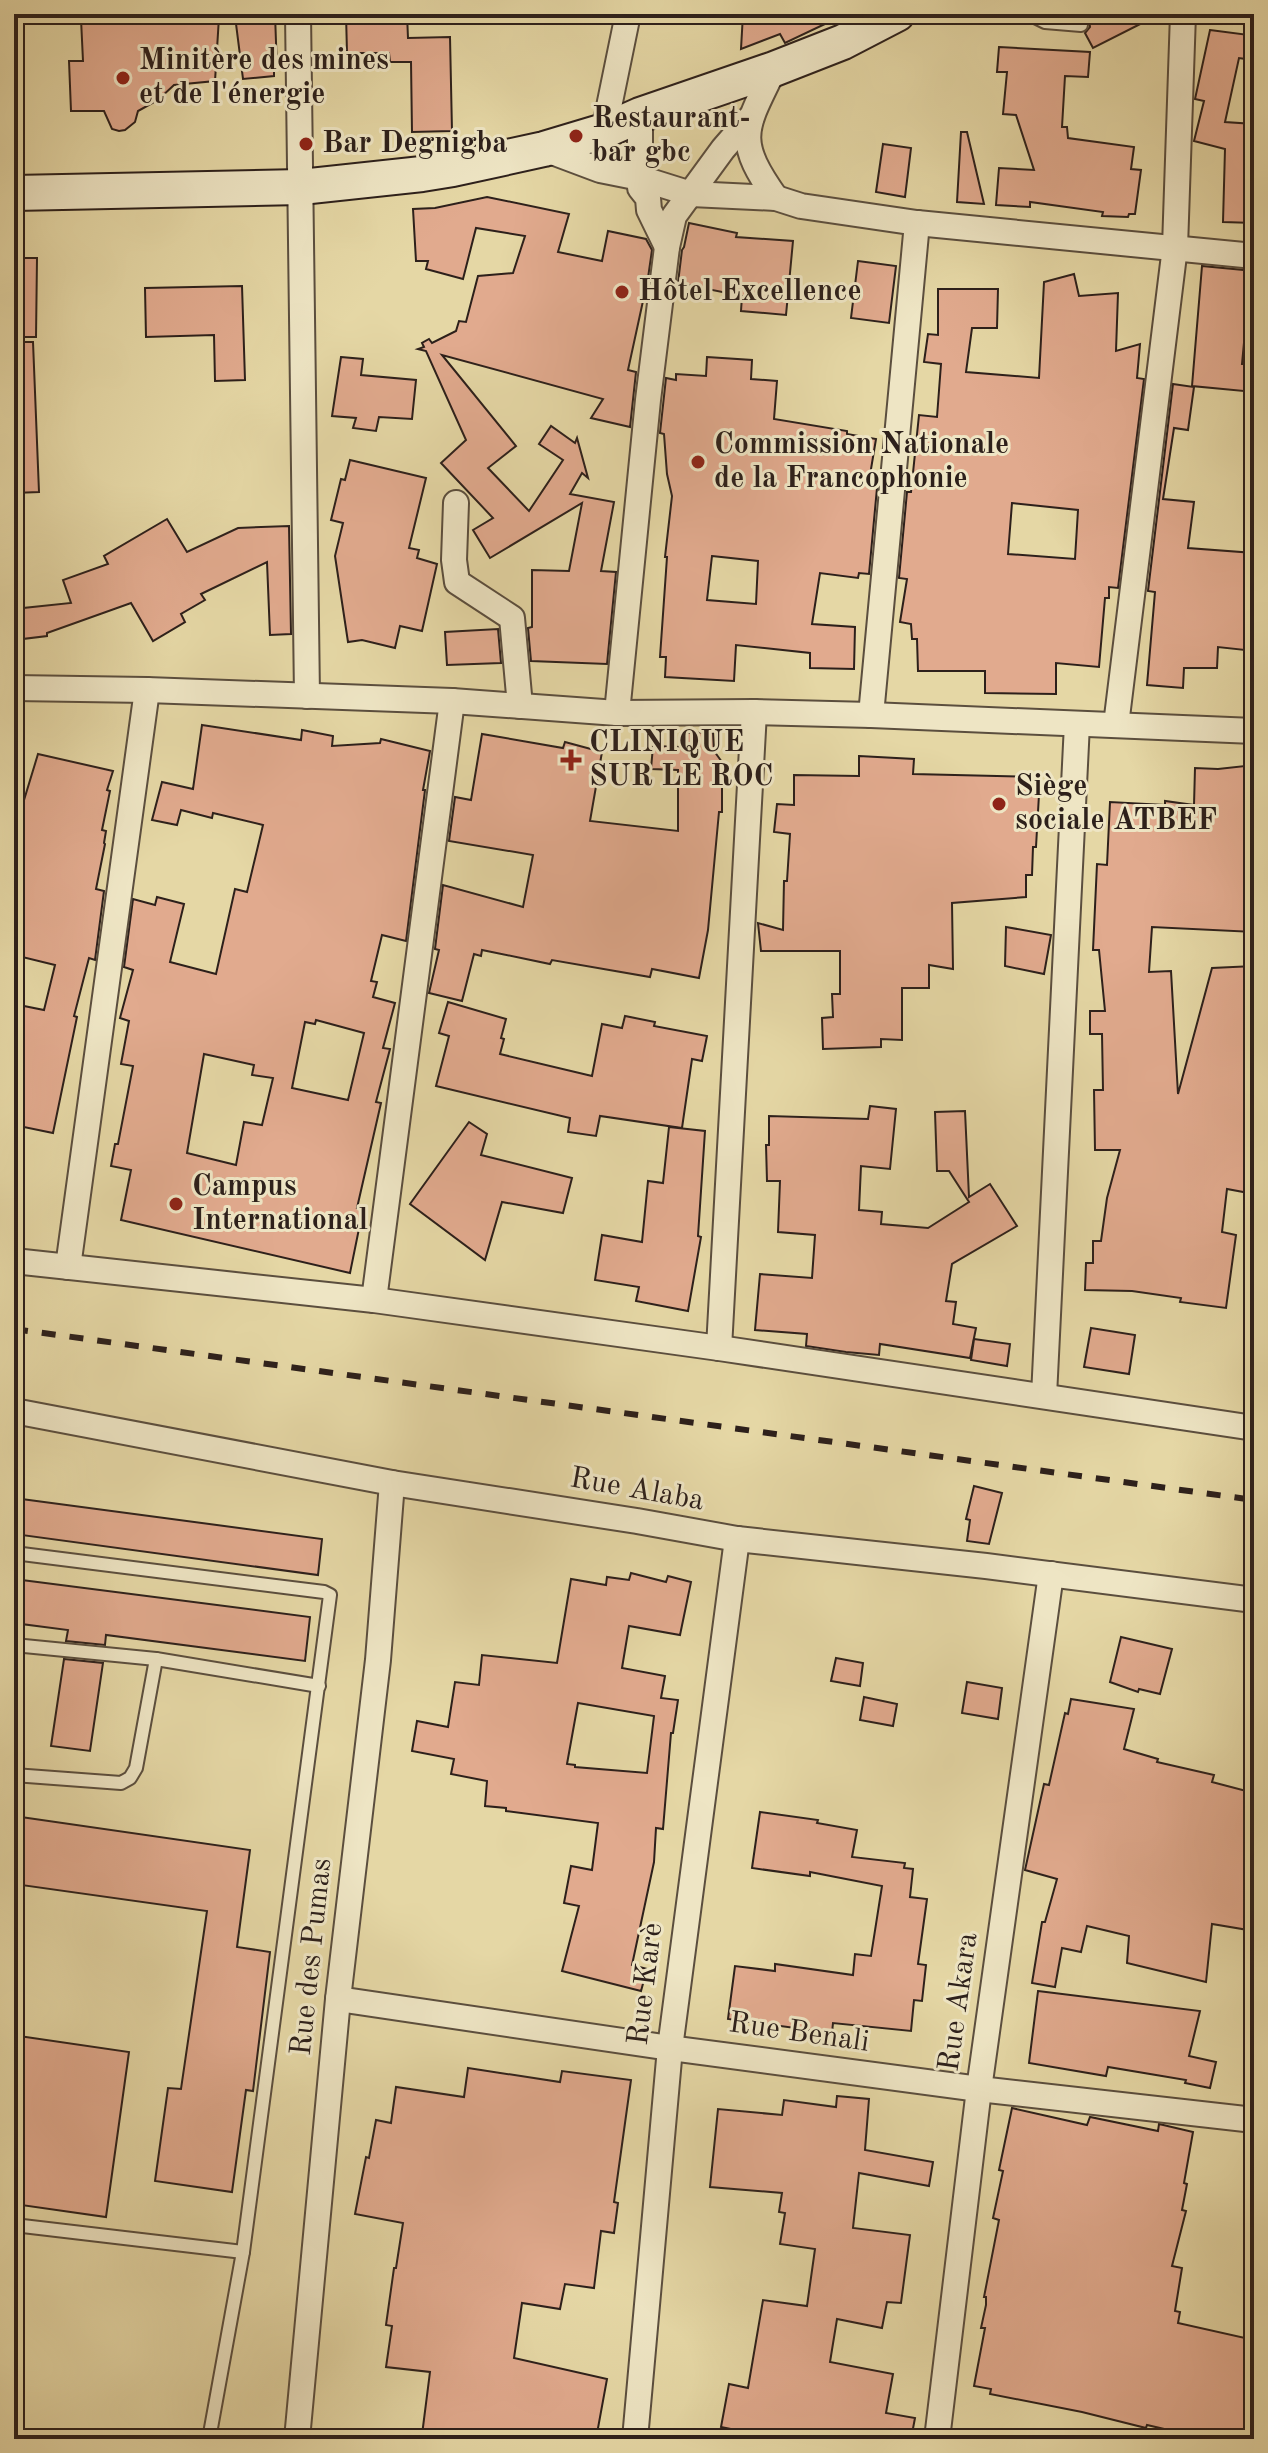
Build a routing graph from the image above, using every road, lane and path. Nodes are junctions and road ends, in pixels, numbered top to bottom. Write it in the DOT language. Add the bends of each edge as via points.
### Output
graph roads {
  1 [pos="298,14"];
  2 [pos="628,14"];
  3 [pos="897,14"];
  4 [pos="1029,14"];
  5 [pos="1183,14"];
  6 [pos="1081,25"];
  7 [pos="774,69"];
  8 [pos="640,115"];
  9 [pos="749,119"];
  10 [pos="604,131"];
  11 [pos="544,149"];
  12 [pos="640,178"];
  13 [pos="301,187"];
  14 [pos="14,193"];
  15 [pos="691,194"];
  16 [pos="776,198"];
  17 [pos="917,223"];
  18 [pos="667,247"];
  19 [pos="1175,247"];
  20 [pos="1254,256"];
  21 [pos="456,503"];
  22 [pos="14,688"];
  23 [pos="147,690"];
  24 [pos="307,696"];
  25 [pos="452,701"];
  26 [pos="520,706"];
  27 [pos="754,712"];
  28 [pos="617,713"];
  29 [pos="871,715"];
  30 [pos="1077,724"];
  31 [pos="1116,725"];
  32 [pos="1254,731"];
  33 [pos="14,1261"];
  34 [pos="68,1267"];
  35 [pos="374,1300"];
  36 [pos="719,1348"];
  37 [pos="1044,1396"];
  38 [pos="14,1411"];
  39 [pos="1253,1420"];
  40 [pos="392,1483"];
  41 [pos="737,1539"];
  42 [pos="14,1553"];
  43 [pos="1051,1574"];
  44 [pos="1254,1600"];
  45 [pos="14,1645"];
  46 [pos="156,1659"];
  47 [pos="319,1686"];
  48 [pos="14,1775"];
  49 [pos="338,1999"];
  50 [pos="670,2048"];
  51 [pos="979,2089"];
  52 [pos="1254,2120"];
  53 [pos="14,2225"];
  54 [pos="243,2252"];
  55 [pos="209,2439"];
  56 [pos="297,2439"];
  57 [pos="635,2439"];
  58 [pos="937,2439"];
  1 -- 13 [label="street"];
  2 -- 10 [label="street"];
  3 -- 7 [label="main road"];
  4 -- 6 [label="lane" via="1045,22"];
  5 -- 19 [label="street"];
  7 -- 8 [label="main road"];
  7 -- 9 [label="street"];
  8 -- 10 [label="main road"];
  8 -- 12 [label="street"];
  9 -- 15 [label="street"];
  9 -- 16 [label="street" via="750,152"];
  10 -- 11 [label="main road"];
  11 -- 12 [label="street"];
  11 -- 13 [label="main road" via="422,174"];
  12 -- 15 [label="street"];
  12 -- 18 [label="street"];
  13 -- 14 [label="main road"];
  13 -- 24 [label="street"];
  15 -- 16 [label="street"];
  15 -- 18 [label="street" via="674,216"];
  16 -- 17 [label="street"];
  17 -- 19 [label="street"];
  17 -- 29 [label="street"];
  18 -- 28 [label="street"];
  19 -- 20 [label="street"];
  19 -- 31 [label="street"];
  21 -- 26 [label="street" via="457,582 512,618"];
  22 -- 23 [label="street"];
  23 -- 24 [label="street"];
  23 -- 34 [label="street"];
  24 -- 25 [label="street"];
  25 -- 26 [label="street"];
  25 -- 35 [label="street"];
  26 -- 28 [label="street"];
  27 -- 28 [label="street"];
  27 -- 29 [label="street"];
  27 -- 36 [label="street"];
  29 -- 30 [label="street"];
  30 -- 31 [label="street"];
  30 -- 37 [label="street"];
  31 -- 32 [label="street"];
  33 -- 34 [label="street"];
  34 -- 35 [label="street"];
  35 -- 36 [label="street"];
  36 -- 37 [label="street"];
  37 -- 39 [label="street"];
  38 -- 40 [label="street, Rue Alaba"];
  40 -- 41 [label="street, Rue Alaba"];
  40 -- 49 [label="street, Rue des Pumas" via="378,1660"];
  41 -- 43 [label="street, Rue Alaba"];
  41 -- 50 [label="street, Rue Karè"];
  42 -- 47 [label="lane" via="324,1592 330,1600"];
  43 -- 44 [label="street, Rue Alaba"];
  43 -- 51 [label="street, Rue Akara"];
  45 -- 46 [label="lane"];
  46 -- 47 [label="lane"];
  46 -- 48 [label="lane" via="130,1778 121,1783"];
  47 -- 54 [label="lane"];
  49 -- 50 [label="street, Rue Benali"];
  49 -- 56 [label="street, Rue des Pumas"];
  50 -- 51 [label="street, Rue Benali"];
  50 -- 57 [label="street, Rue Karè"];
  51 -- 52 [label="street, Rue Benali"];
  51 -- 58 [label="street, Rue Akara"];
  53 -- 54 [label="lane"];
  54 -- 55 [label="lane"];
}
